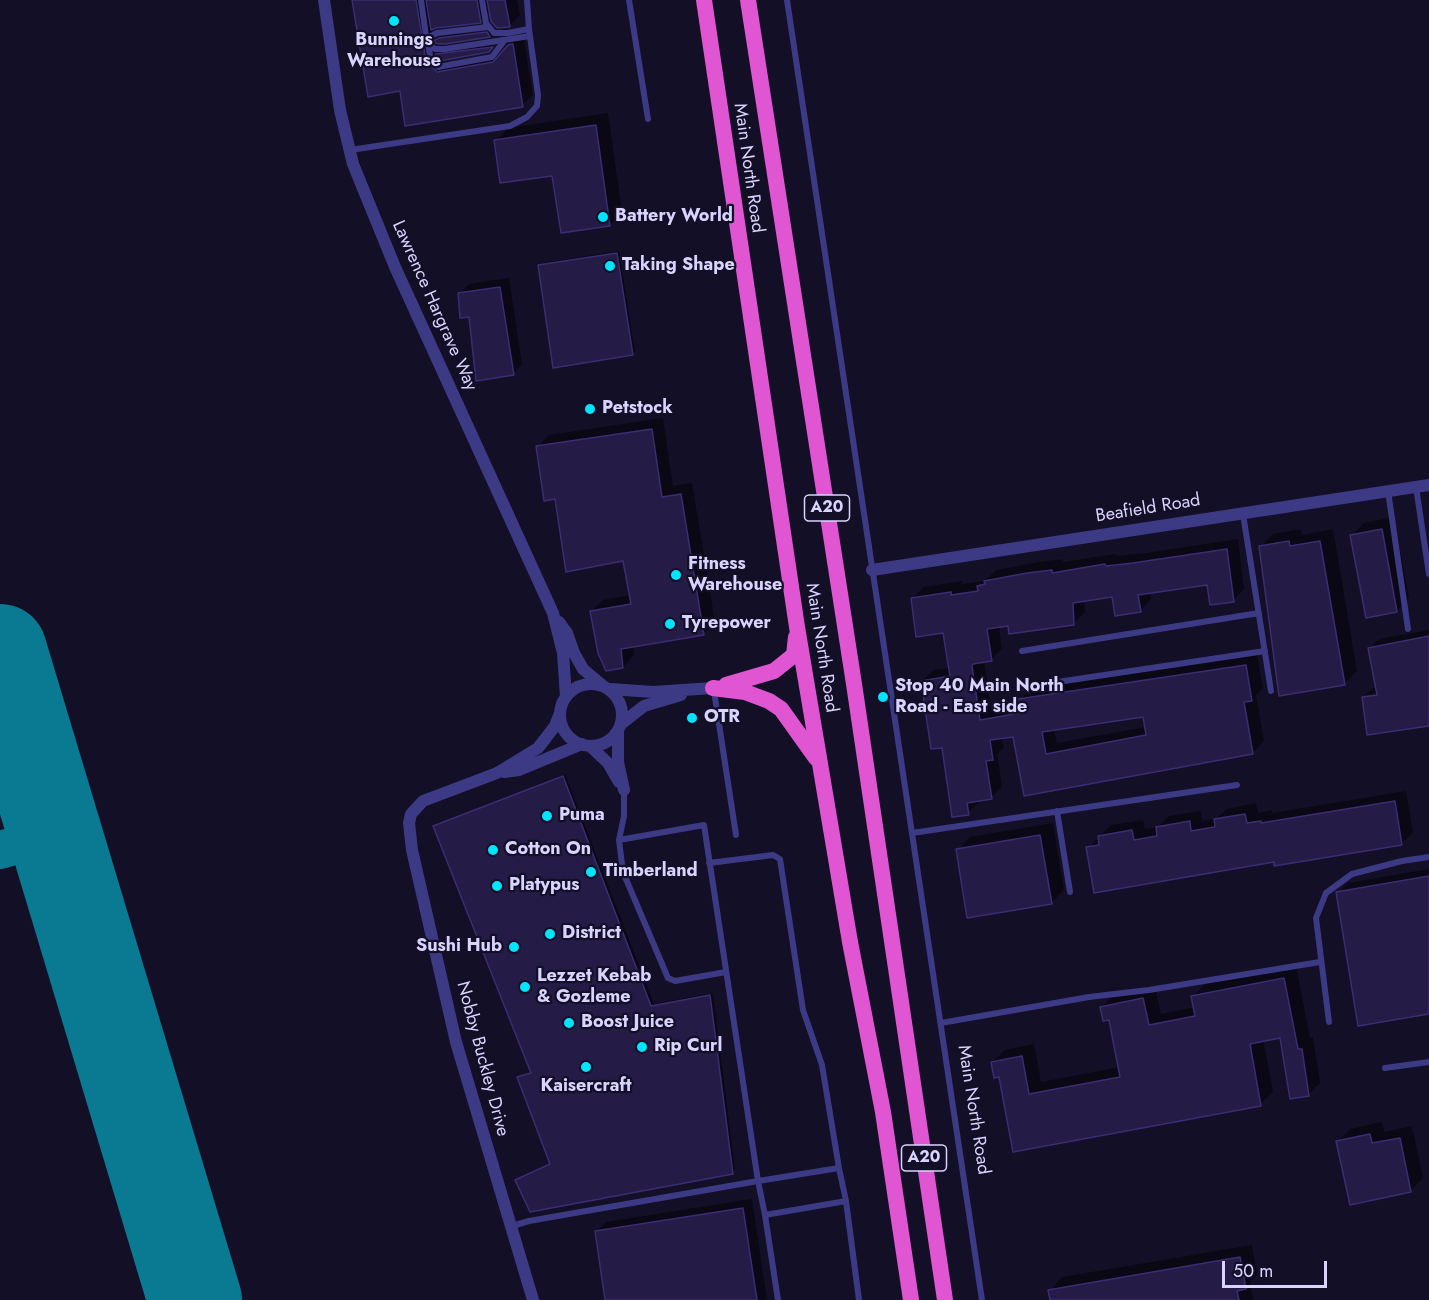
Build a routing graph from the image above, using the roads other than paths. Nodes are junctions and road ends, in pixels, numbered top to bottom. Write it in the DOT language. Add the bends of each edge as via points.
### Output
graph roads {
  1 [pos="324,0"];
  2 [pos="421,0"];
  3 [pos="483,0"];
  4 [pos="527,0"];
  5 [pos="629,0"];
  6 [pos="704,0"];
  7 [pos="748,0"];
  8 [pos="787,0"];
  9 [pos="488,27"];
  10 [pos="529,33"];
  11 [pos="427,40"];
  12 [pos="504,40"];
  13 [pos="648,119"];
  14 [pos="350,150"];
  15 [pos="1423,486"];
  16 [pos="1388,491"];
  17 [pos="1429,512"];
  18 [pos="1243,513"];
  19 [pos="1420,513"];
  20 [pos="872,570"];
  21 [pos="1429,574"];
  22 [pos="553,613"];
  23 [pos="1259,613"];
  24 [pos="797,627"];
  25 [pos="1408,629"];
  26 [pos="1022,651"];
  27 [pos="1264,651"];
  28 [pos="607,687"];
  29 [pos="1024,687"];
  30 [pos="709,688"];
  31 [pos="1271,691"];
  32 [pos="566,697"];
  33 [pos="560,713"];
  34 [pos="619,728"];
  35 [pos="586,745"];
  36 [pos="820,764"];
  37 [pos="497,773"];
  38 [pos="1237,785"];
  39 [pos="624,790"];
  40 [pos="1057,811"];
  41 [pos="912,832"];
  42 [pos="736,835"];
  43 [pos="619,840"];
  44 [pos="1429,857"];
  45 [pos="709,863"];
  46 [pos="1070,892"];
  47 [pos="1320,962"];
  48 [pos="726,972"];
  49 [pos="1329,1022"];
  50 [pos="941,1023"];
  51 [pos="1429,1062"];
  52 [pos="1384,1068"];
  53 [pos="839,1168"];
  54 [pos="758,1181"];
  55 [pos="846,1201"];
  56 [pos="765,1215"];
  57 [pos="512,1226"];
  58 [pos="533,1300"];
  59 [pos="778,1300"];
  60 [pos="859,1300"];
  61 [pos="911,1300"];
  62 [pos="945,1300"];
  63 [pos="982,1300"];
  1 -- 14 [label="street, Lawrence Hargrave Way" via="340,110"];
  2 -- 11 [label="lane"];
  3 -- 9 [label="lane"];
  4 -- 10 [label="lane"];
  5 -- 13 [label="lane"];
  6 -- 24 [label="highway, Main North Road / A20"];
  7 -- 62 [label="highway, Main North Road / A20"];
  8 -- 20 [label="lane, Main North Road"];
  9 -- 10 [label="lane" via="494,33"];
  9 -- 11 [label="lane" via="437,33"];
  10 -- 12 [label="lane"];
  10 -- 14 [label="lane" via="538,95 537,106 527,117 510,126"];
  11 -- 12 [label="lane" via="435,49 445,50"];
  11 -- 12 [label="lane" via="431,60 438,67 492,57"];
  14 -- 22 [label="street, Lawrence Hargrave Way" via="395,267"];
  15 -- 16 [label="street, Beafield Road"];
  15 -- 19 [label="lane"];
  16 -- 18 [label="street, Beafield Road"];
  16 -- 25 [label="lane"];
  17 -- 19 [label="lane"];
  18 -- 20 [label="street, Beafield Road"];
  18 -- 23 [label="lane"];
  19 -- 21 [label="lane"];
  20 -- 41 [label="lane, Main North Road"];
  22 -- 28 [label="street, Lawrence Hargrave Way" via="583,669"];
  22 -- 32 [label="street, Lawrence Hargrave Way" via="563,653"];
  23 -- 26 [label="lane"];
  23 -- 27 [label="lane"];
  24 -- 30 [label="highway" via="794,655 774,671"];
  24 -- 36 [label="highway, Main North Road / A20"];
  27 -- 29 [label="lane"];
  27 -- 31 [label="lane"];
  28 -- 30 [label="street" via="653,692"];
  28 -- 32 [label="street" via="587,684"];
  28 -- 34 [label="street" via="622,708"];
  30 -- 34 [label="street" via="644,706"];
  30 -- 36 [label="highway" via="746,692 776,705"];
  30 -- 42 [label="lane"];
  32 -- 33 [label="street"];
  33 -- 35 [label="street" via="564,729 575,741"];
  33 -- 37 [label="street, Nobby Buckley Drive" via="538,748"];
  34 -- 35 [label="street" via="606,742"];
  34 -- 39 [label="street" via="618,762"];
  35 -- 37 [label="street, Nobby Buckley Drive" via="519,770"];
  35 -- 39 [label="street" via="608,763"];
  36 -- 61 [label="highway, Main North Road / A20" via="883,1112"];
  37 -- 57 [label="street, Nobby Buckley Drive" via="423,801 411,814 409,823 456,1042"];
  38 -- 40 [label="lane"];
  39 -- 43 [label="lane"];
  40 -- 41 [label="lane"];
  40 -- 46 [label="lane"];
  41 -- 50 [label="lane, Main North Road"];
  43 -- 45 [label="lane" via="704,825"];
  43 -- 48 [label="lane" via="623,872 668,978 675,981"];
  44 -- 47 [label="lane" via="1352,874 1326,893 1316,918"];
  45 -- 48 [label="lane"];
  45 -- 53 [label="lane" via="773,855 780,859 803,1010 822,1065"];
  47 -- 49 [label="lane"];
  47 -- 50 [label="lane"];
  48 -- 54 [label="lane"];
  50 -- 63 [label="lane, Main North Road"];
  51 -- 52 [label="lane"];
  53 -- 54 [label="lane"];
  53 -- 55 [label="lane"];
  54 -- 56 [label="lane"];
  54 -- 57 [label="lane"];
  55 -- 56 [label="lane"];
  55 -- 60 [label="lane"];
  56 -- 59 [label="lane"];
  57 -- 58 [label="street, Nobby Buckley Drive"];
}
